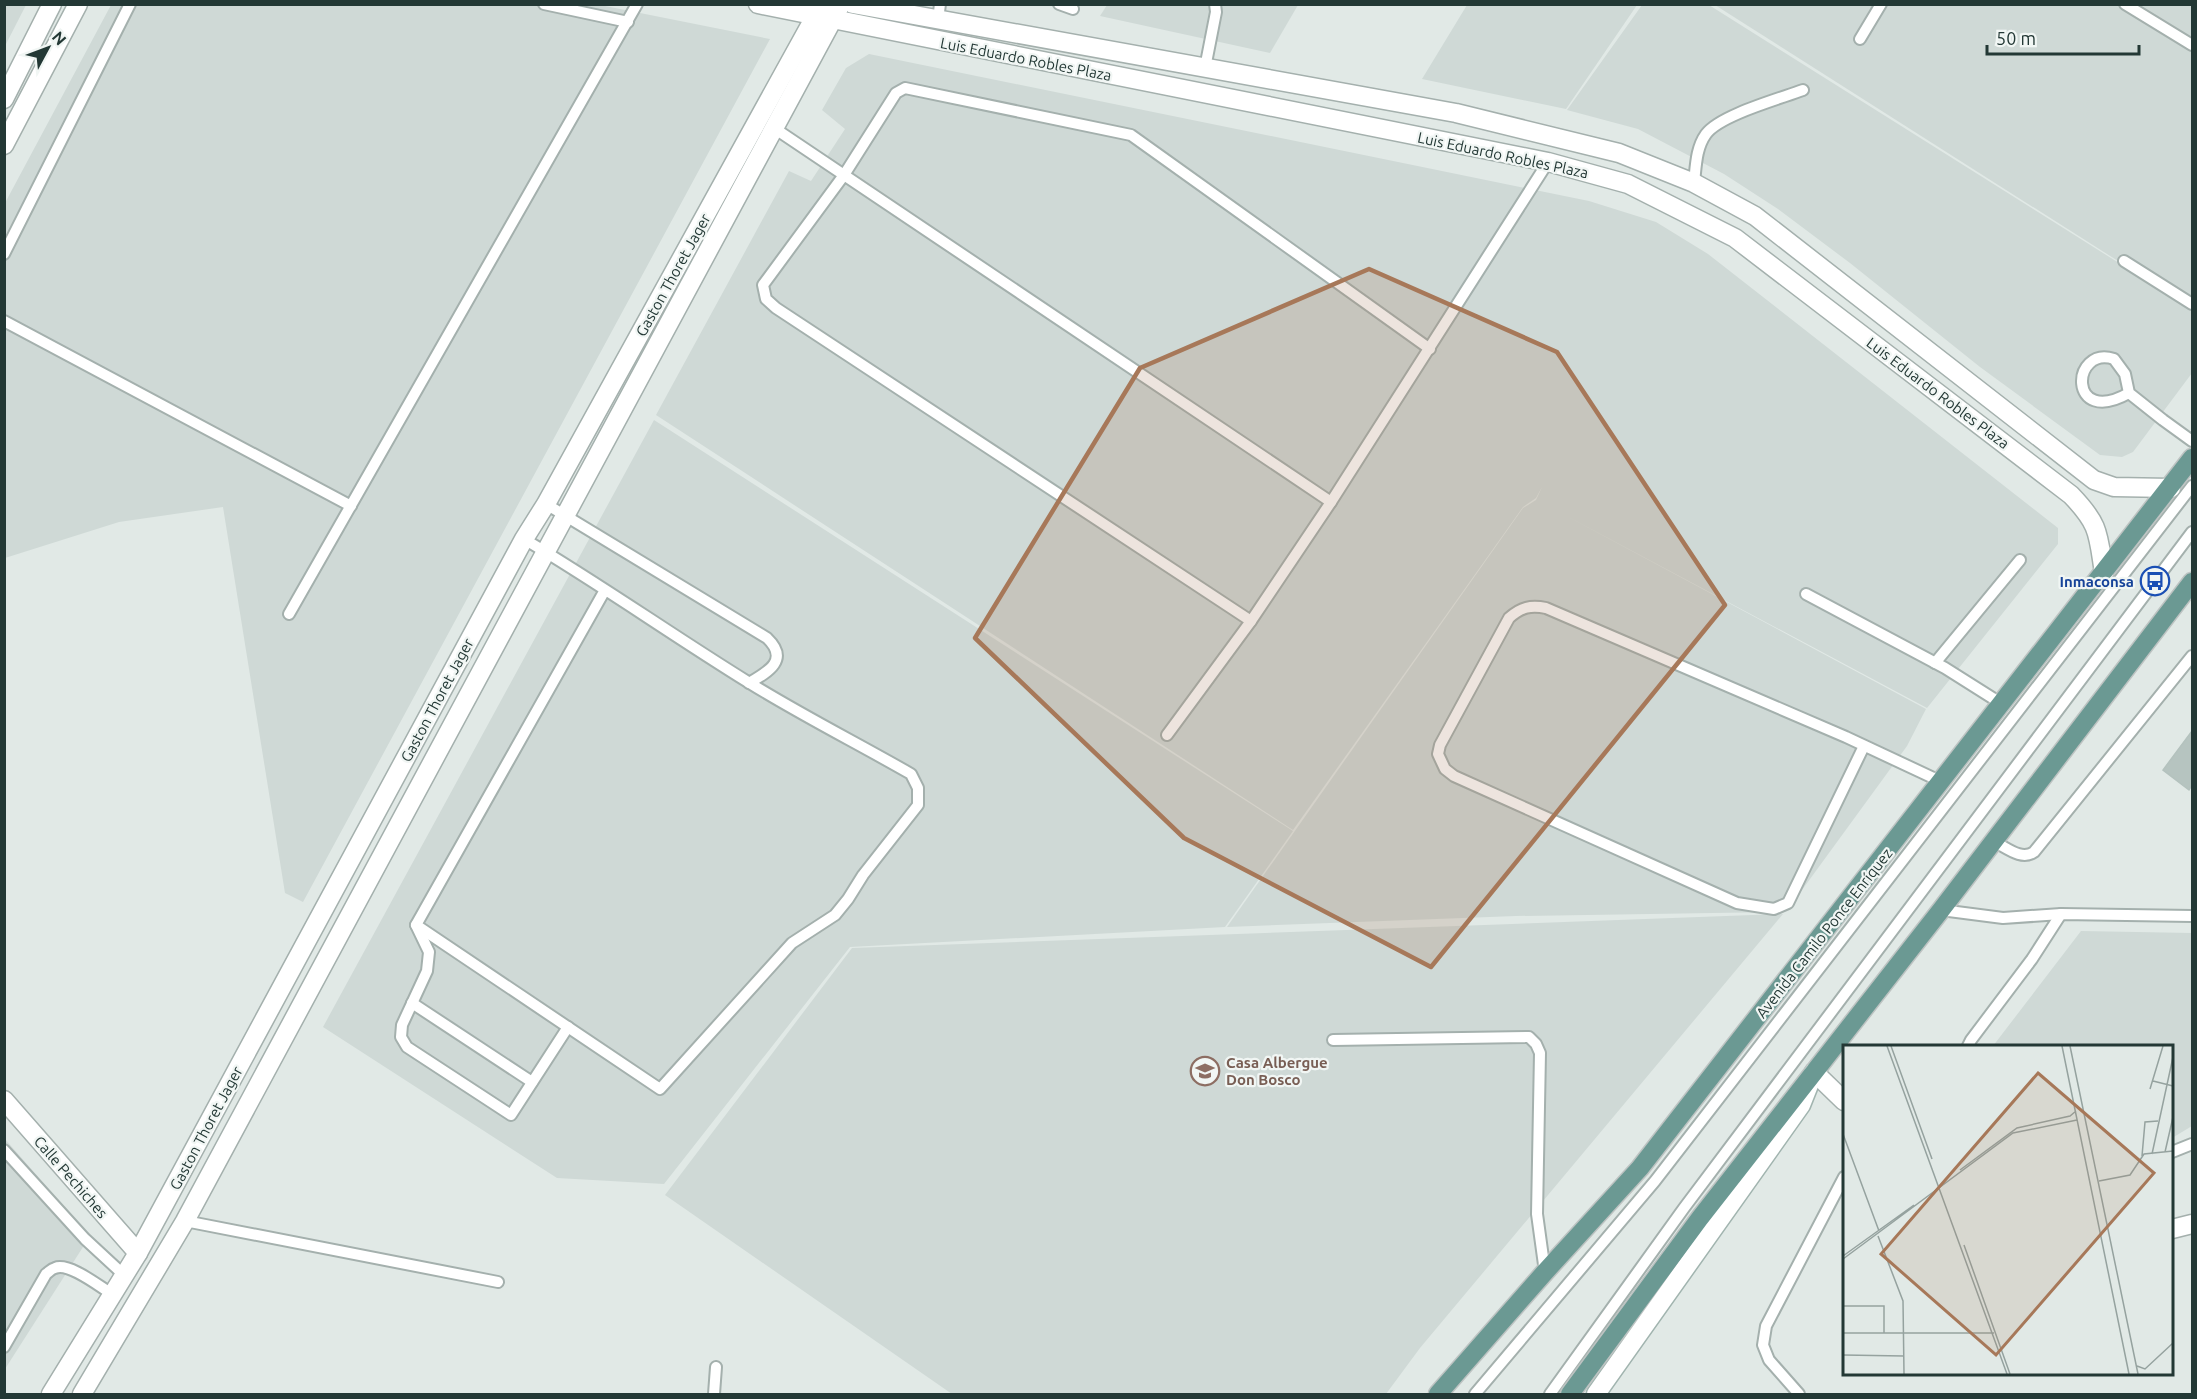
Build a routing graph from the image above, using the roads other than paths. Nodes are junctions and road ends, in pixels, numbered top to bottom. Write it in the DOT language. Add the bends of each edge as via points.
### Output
graph roads {
  1 [pos="52,4"];
  2 [pos="78,4"];
  3 [pos="130,4"];
  4 [pos="544,4"];
  5 [pos="637,4"];
  6 [pos="758,4"];
  7 [pos="853,4"];
  8 [pos="1059,4"];
  9 [pos="1215,4"];
  10 [pos="1881,4"];
  11 [pos="2125,4"];
  12 [pos="1073,9"];
  13 [pos="828,11"];
  14 [pos="939,12"];
  15 [pos="628,22"];
  16 [pos="1860,39"];
  17 [pos="2193,45"];
  18 [pos="1205,68"];
  19 [pos="1803,90"];
  20 [pos="4,99"];
  21 [pos="774,128"];
  22 [pos="4,145"];
  23 [pos="1548,162"];
  24 [pos="844,175"];
  25 [pos="1694,183"];
  26 [pos="4,254"];
  27 [pos="2124,261"];
  28 [pos="2193,304"];
  29 [pos="4,321"];
  30 [pos="1430,349"];
  31 [pos="2129,393"];
  32 [pos="2193,441"];
  33 [pos="2193,458"];
  34 [pos="2193,486"];
  35 [pos="2171,488"];
  36 [pos="1331,502"];
  37 [pos="546,504"];
  38 [pos="351,506"];
  39 [pos="565,515"];
  40 [pos="2193,532"];
  41 [pos="524,539"];
  42 [pos="545,552"];
  43 [pos="2020,560"];
  44 [pos="2104,573"];
  45 [pos="605,590"];
  46 [pos="2190,590"];
  47 [pos="1806,594"];
  48 [pos="290,614"];
  49 [pos="1251,621"];
  50 [pos="2193,656"];
  51 [pos="1935,663"];
  52 [pos="750,683"];
  53 [pos="2002,704"];
  54 [pos="1167,735"];
  55 [pos="1864,746"];
  56 [pos="1942,782"];
  57 [pos="1993,841"];
  58 [pos="1941,910"];
  59 [pos="2061,914"];
  60 [pos="2193,916"];
  61 [pos="416,925"];
  62 [pos="412,1004"];
  63 [pos="568,1027"];
  64 [pos="1333,1040"];
  65 [pos="1969,1045"];
  66 [pos="1814,1071"];
  67 [pos="532,1082"];
  68 [pos="1843,1099"];
  69 [pos="4,1100"];
  70 [pos="2193,1144"];
  71 [pos="4,1150"];
  72 [pos="2173,1152"];
  73 [pos="1843,1181"];
  74 [pos="184,1221"];
  75 [pos="2193,1224"];
  76 [pos="2173,1229"];
  77 [pos="138,1253"];
  78 [pos="1545,1272"];
  79 [pos="125,1276"];
  80 [pos="498,1282"];
  81 [pos="112,1294"];
  82 [pos="4,1347"];
  83 [pos="716,1367"];
  84 [pos="51,1395"];
  85 [pos="82,1395"];
  86 [pos="714,1395"];
  87 [pos="1438,1395"];
  88 [pos="1474,1395"];
  89 [pos="1551,1395"];
  90 [pos="1570,1395"];
  91 [pos="1596,1395"];
  92 [pos="1799,1395"];
  1 -- 20 [label="street"];
  2 -- 22 [label="street"];
  3 -- 26 [label="lane"];
  4 -- 15 [label="lane"];
  5 -- 15 [label="lane"];
  6 -- 13 [label="street, Luis Eduardo Robles Plaza"];
  7 -- 14 [label="street, Luis Eduardo Robles Plaza"];
  8 -- 12 [label="lane"];
  9 -- 18 [label="lane"];
  10 -- 16 [label="lane"];
  11 -- 17 [label="lane"];
  13 -- 21 [label="street, Gaston Thoret Jager"];
  13 -- 23 [label="street, Luis Eduardo Robles Plaza"];
  13 -- 37 [label="street, Gaston Thoret Jager"];
  14 -- 18 [label="street, Luis Eduardo Robles Plaza"];
  15 -- 38 [label="lane"];
  18 -- 25 [label="street, Luis Eduardo Robles Plaza" via="1456,113 1619,153"];
  19 -- 25 [label="lane" via="1720,121 1707,133 1697,153"];
  21 -- 24 [label="lane"];
  21 -- 39 [label="street, Gaston Thoret Jager"];
  23 -- 30 [label="lane"];
  23 -- 44 [label="street, Luis Eduardo Robles Plaza" via="1628,184 1735,238 2071,495 2097,530"];
  24 -- 30 [label="lane" via="896,93 905,88 1131,135"];
  24 -- 36 [label="lane"];
  24 -- 49 [label="lane" via="763,285 766,299"];
  25 -- 35 [label="street, Luis Eduardo Robles Plaza" via="1755,216 2094,480 2114,487"];
  27 -- 28 [label="lane"];
  29 -- 38 [label="lane"];
  30 -- 36 [label="lane"];
  31 -- 31 [label="lane" via="2126,374 2114,359 2099,357 2085,368 2082,389 2093,401 2111,401"];
  31 -- 32 [label="lane"];
  33 -- 35 [label="main road, Avenida Camilo Ponce Enríquez"];
  34 -- 88 [label="lane, Avenida Camilo Ponce Enríquez" via="1655,1181"];
  35 -- 44 [label="main road, Avenida Camilo Ponce Enríquez"];
  36 -- 49 [label="lane"];
  37 -- 39 [label="lane"];
  37 -- 41 [label="street, Gaston Thoret Jager"];
  38 -- 48 [label="lane"];
  39 -- 42 [label="street, Gaston Thoret Jager"];
  39 -- 52 [label="lane" via="776,646 774,665"];
  40 -- 89 [label="lane" via="1684,1208"];
  41 -- 42 [label="lane"];
  41 -- 77 [label="street, Gaston Thoret Jager"];
  42 -- 45 [label="lane"];
  42 -- 74 [label="street, Gaston Thoret Jager"];
  43 -- 51 [label="lane"];
  44 -- 53 [label="main road, Avenida Camilo Ponce Enríquez"];
  45 -- 52 [label="lane"];
  45 -- 61 [label="lane"];
  46 -- 57 [label="main road"];
  47 -- 51 [label="lane"];
  49 -- 54 [label="lane"];
  50 -- 57 [label="lane" via="2034,852 2021,855"];
  51 -- 53 [label="lane"];
  52 -- 63 [label="lane" via="911,774 918,788 918,805 835,915 792,943 660,1089"];
  53 -- 56 [label="main road, Avenida Camilo Ponce Enríquez"];
  55 -- 55 [label="lane" via="1535,606 1516,611 1509,618 1438,754 1445,769 1454,776 1737,903 1774,909 1788,903"];
  55 -- 56 [label="lane"];
  56 -- 78 [label="main road, Avenida Camilo Ponce Enríquez" via="1640,1168"];
  57 -- 58 [label="main road"];
  58 -- 59 [label="lane" via="2003,918"];
  58 -- 66 [label="main road"];
  59 -- 60 [label="lane"];
  59 -- 65 [label="lane"];
  61 -- 62 [label="lane" via="429,952 428,971"];
  61 -- 63 [label="lane"];
  62 -- 67 [label="lane"];
  62 -- 67 [label="lane" via="402,1025 401,1037 407,1047 511,1115"];
  63 -- 67 [label="lane"];
  64 -- 78 [label="lane" via="1529,1037 1536,1044 1540,1053 1537,1214"];
  66 -- 68 [label="street"];
  66 -- 90 [label="main road"];
  66 -- 91 [label="street" via="1801,1105"];
  69 -- 77 [label="street, Calle Pechiches"];
  70 -- 72 [label="lane"];
  71 -- 79 [label="lane" via="85,1239"];
  73 -- 92 [label="lane" via="1766,1326 1763,1345 1769,1360"];
  74 -- 80 [label="lane"];
  74 -- 85 [label="street, Gaston Thoret Jager"];
  75 -- 76 [label="street"];
  77 -- 79 [label="street, Gaston Thoret Jager"];
  78 -- 87 [label="main road, Avenida Camilo Ponce Enríquez"];
  79 -- 81 [label="street, Gaston Thoret Jager"];
  81 -- 82 [label="lane" via="65,1267 55,1268 46,1274"];
  81 -- 84 [label="street, Gaston Thoret Jager"];
  83 -- 86 [label="lane"];
}
